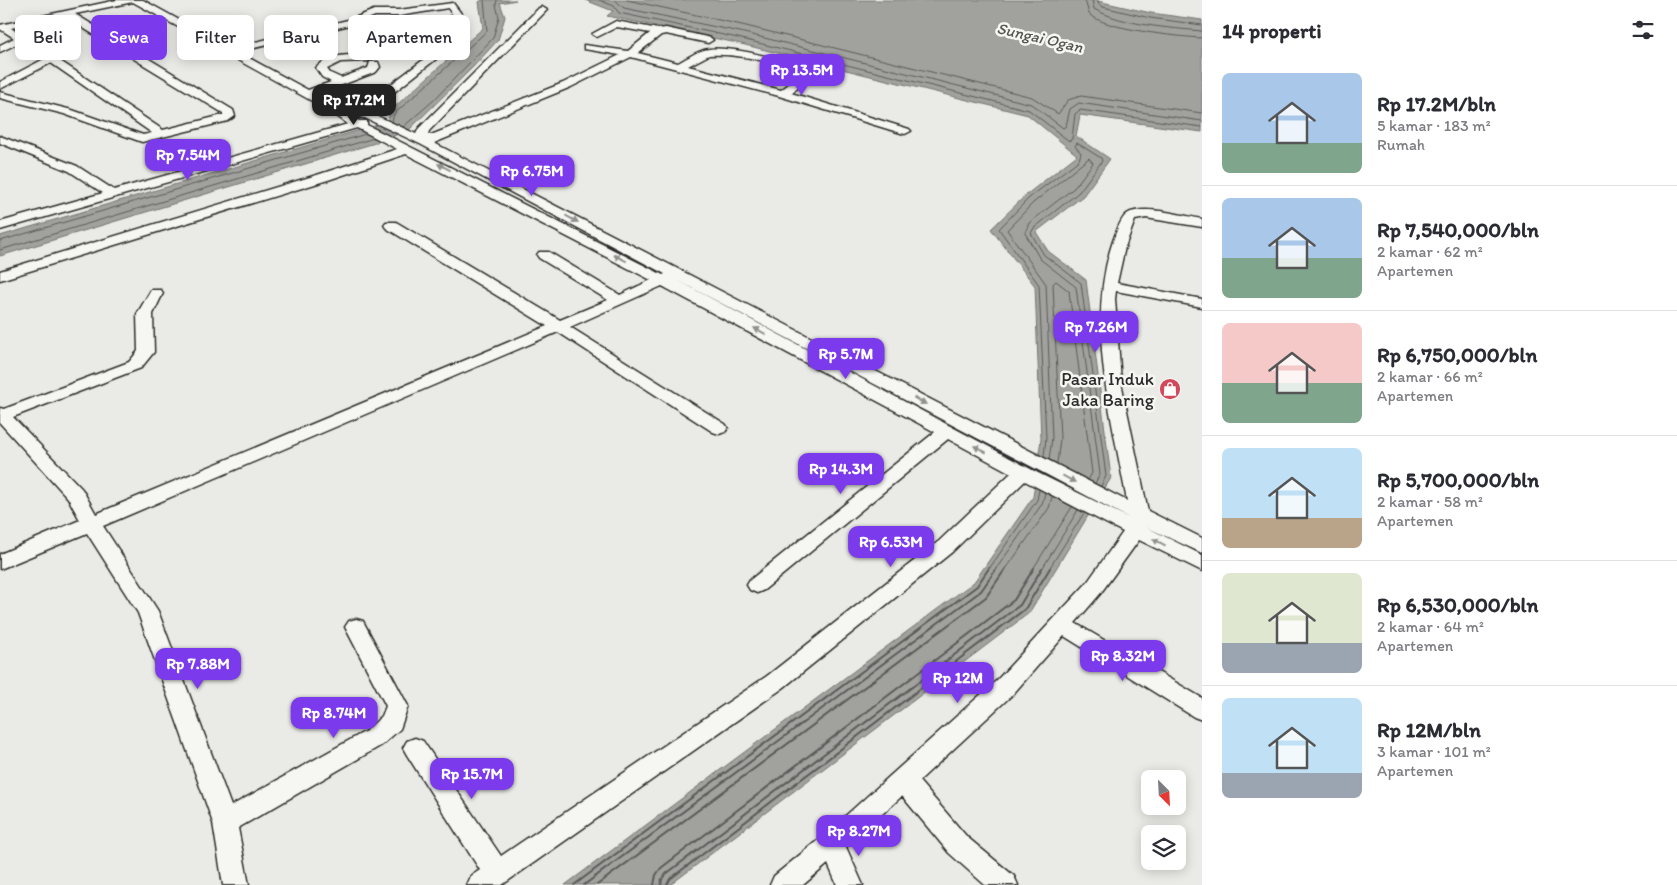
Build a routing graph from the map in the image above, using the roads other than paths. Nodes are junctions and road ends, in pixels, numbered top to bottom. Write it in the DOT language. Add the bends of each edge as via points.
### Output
graph roads {
  1 [pos="130,0"];
  2 [pos="136,0"];
  3 [pos="452,2"];
  4 [pos="542,10"];
  5 [pos="66,13"];
  6 [pos="458,15"];
  7 [pos="177,22"];
  8 [pos="1,27"];
  9 [pos="658,32"];
  10 [pos="15,34"];
  11 [pos="597,34"];
  12 [pos="708,40"];
  13 [pos="15,41"];
  14 [pos="254,45"];
  15 [pos="587,47"];
  16 [pos="0,48"];
  17 [pos="630,54"];
  18 [pos="48,60"];
  19 [pos="51,60"];
  20 [pos="246,60"];
  21 [pos="431,60"];
  22 [pos="681,66"];
  23 [pos="340,82"];
  24 [pos="0,86"];
  25 [pos="308,94"];
  26 [pos="783,94"];
  27 [pos="0,95"];
  28 [pos="366,120"];
  29 [pos="905,132"];
  30 [pos="162,135"];
  31 [pos="0,139"];
  32 [pos="427,141"];
  33 [pos="408,149"];
  34 [pos="109,192"];
  35 [pos="0,220"];
  36 [pos="1202,223"];
  37 [pos="391,225"];
  38 [pos="0,226"];
  39 [pos="544,255"];
  40 [pos="0,276"];
  41 [pos="669,277"];
  42 [pos="1110,286"];
  43 [pos="156,292"];
  44 [pos="619,301"];
  45 [pos="1202,303"];
  46 [pos="558,326"];
  47 [pos="1,414"];
  48 [pos="719,428"];
  49 [pos="947,431"];
  50 [pos="1029,470"];
  51 [pos="1137,522"];
  52 [pos="91,523"];
  53 [pos="1202,546"];
  54 [pos="0,562"];
  55 [pos="1202,564"];
  56 [pos="757,586"];
  57 [pos="1062,625"];
  58 [pos="356,627"];
  59 [pos="1202,710"];
  60 [pos="414,748"];
  61 [pos="903,780"];
  62 [pos="225,823"];
  63 [pos="832,844"];
  64 [pos="489,879"];
  65 [pos="236,885"];
  66 [pos="783,885"];
  67 [pos="850,885"];
  68 [pos="1005,885"];
  1 -- 5 [label="street"];
  2 -- 7 [label="street"];
  3 -- 6 [label="street"];
  3 -- 14 [label="street" via="399,13 374,13"];
  4 -- 32 [label="street" via="423,130 422,136"];
  5 -- 8 [label="street"];
  5 -- 30 [label="street" via="230,114 224,119"];
  8 -- 10 [label="street"];
  9 -- 11 [label="street" via="616,24"];
  9 -- 12 [label="street"];
  9 -- 17 [label="street"];
  13 -- 16 [label="street"];
  15 -- 17 [label="street"];
  17 -- 22 [label="street"];
  17 -- 32 [label="street" via="567,85"];
  18 -- 24 [label="street"];
  19 -- 30 [label="street"];
  20 -- 25 [label="street"];
  21 -- 28 [label="street"];
  22 -- 26 [label="street"];
  22 -- 26 [label="street" via="701,55 720,52 793,67 807,74"];
  23 -- 23 [label="street" via="324,73 322,66 339,59 369,61 375,67"];
  23 -- 25 [label="street"];
  25 -- 28 [label="street" via="334,109"];
  26 -- 29 [label="street"];
  27 -- 30 [label="street" via="68,112 138,138"];
  28 -- 32 [label="street"];
  28 -- 33 [label="street" via="388,140"];
  28 -- 34 [label="street"];
  31 -- 34 [label="street" via="58,161"];
  32 -- 41 [label="street, one-way"];
  33 -- 40 [label="street" via="324,178"];
  41 -- 33 [label="street, one-way"];
  34 -- 35 [label="street"];
  34 -- 38 [label="street"];
  36 -- 42 [label="street" via="1146,214 1130,218 1119,244"];
  37 -- 46 [label="street"];
  39 -- 44 [label="street"];
  41 -- 44 [label="street"];
  49 -- 41 [label="street, one-way"];
  41 -- 50 [label="street, one-way"];
  42 -- 45 [label="street"];
  42 -- 51 [label="street" via="1113,382"];
  43 -- 47 [label="street" via="145,314 146,352 135,365"];
  44 -- 46 [label="street"];
  46 -- 48 [label="street"];
  46 -- 52 [label="street"];
  47 -- 52 [label="street" via="75,494"];
  50 -- 49 [label="street, one-way"];
  49 -- 56 [label="street"];
  50 -- 51 [label="street"];
  50 -- 64 [label="street" via="944,547 775,682"];
  51 -- 53 [label="street"];
  55 -- 51 [label="street, one-way"];
  51 -- 57 [label="street" via="1093,589"];
  52 -- 54 [label="street"];
  52 -- 62 [label="street" via="148,611"];
  57 -- 59 [label="street"];
  57 -- 61 [label="street" via="1005,687"];
  58 -- 62 [label="street" via="397,706 392,722 374,738"];
  60 -- 64 [label="street"];
  61 -- 63 [label="street"];
  61 -- 68 [label="street" via="958,846"];
  62 -- 65 [label="street"];
  63 -- 66 [label="street"];
  63 -- 67 [label="street"];
}
